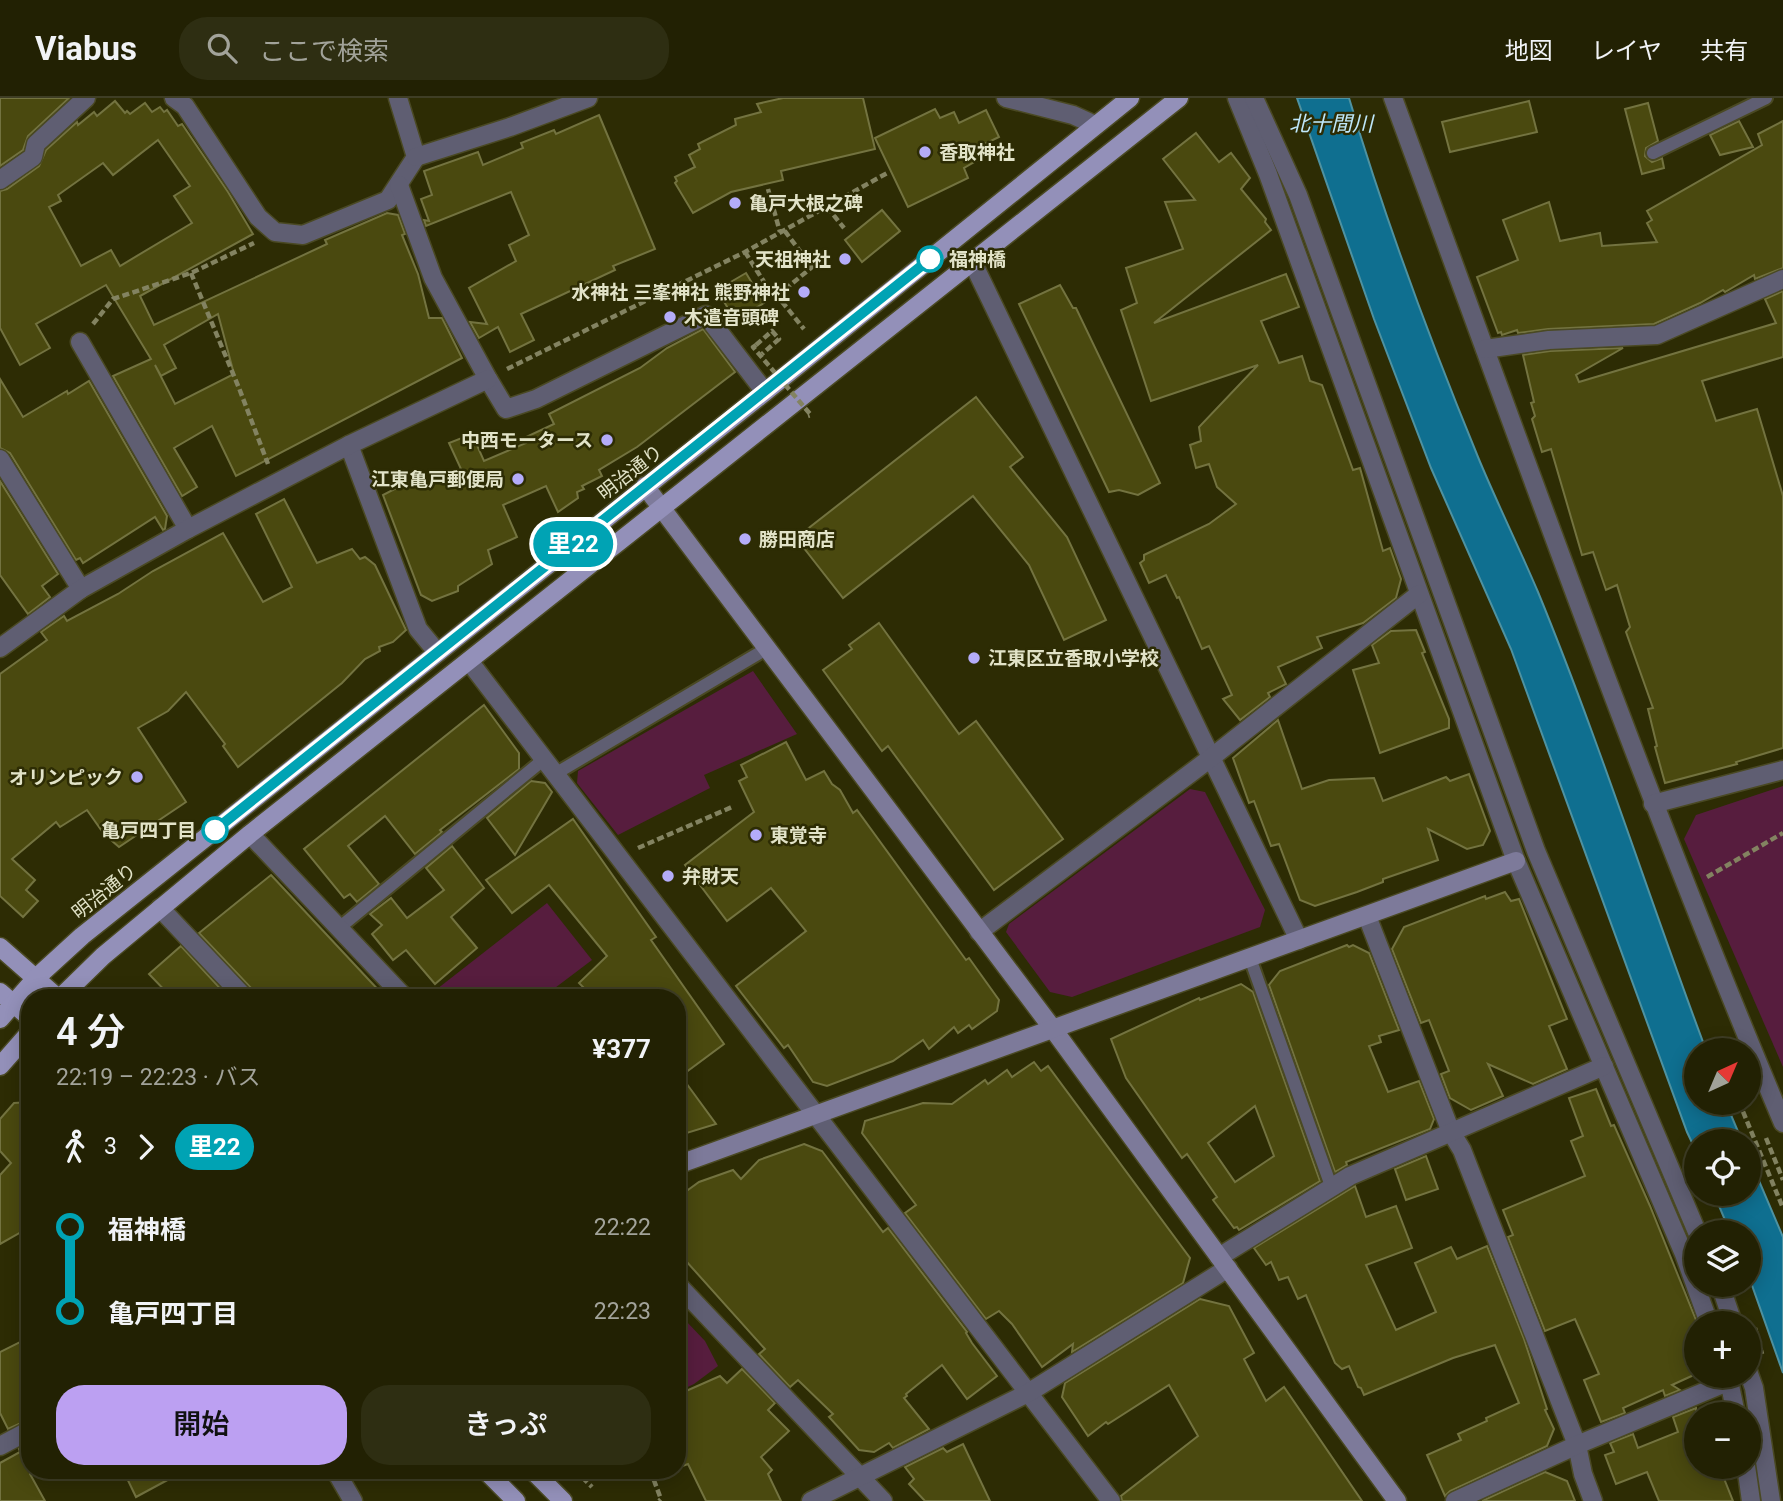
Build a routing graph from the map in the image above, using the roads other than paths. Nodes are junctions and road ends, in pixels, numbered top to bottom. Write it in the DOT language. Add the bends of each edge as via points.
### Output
graph roads {
  1 [pos="86,98"];
  2 [pos="174,98"];
  3 [pos="398,98"];
  4 [pos="588,98"];
  5 [pos="1006,98"];
  6 [pos="1130,98"];
  7 [pos="1179,98"];
  8 [pos="1237,98"];
  9 [pos="1254,98"];
  10 [pos="1393,98"];
  11 [pos="1766,98"];
  12 [pos="1095,125"];
  13 [pos="1653,153"];
  14 [pos="416,157"];
  15 [pos="0,180"];
  16 [pos="399,185"];
  17 [pos="972,261"];
  18 [pos="1783,279"];
  19 [pos="80,342"];
  20 [pos="1485,349"];
  21 [pos="488,379"];
  22 [pos="765,392"];
  23 [pos="349,445"];
  24 [pos="0,459"];
  25 [pos="645,486"];
  26 [pos="662,508"];
  27 [pos="188,529"];
  28 [pos="81,589"];
  29 [pos="1419,594"];
  30 [pos="0,648"];
  31 [pos="766,649"];
  32 [pos="437,652"];
  33 [pos="469,661"];
  34 [pos="1212,757"];
  35 [pos="543,760"];
  36 [pos="1783,770"];
  37 [pos="555,774"];
  38 [pos="1653,804"];
  39 [pos="250,834"];
  40 [pos="1516,861"];
  41 [pos="160,908"];
  42 [pos="1367,916"];
  43 [pos="339,928"];
  44 [pos="979,932"];
  45 [pos="1299,940"];
  46 [pos="0,947"];
  47 [pos="1250,958"];
  48 [pos="36,978"];
  49 [pos="49,989"];
  50 [pos="68,989"];
  51 [pos="236,989"];
  52 [pos="397,989"];
  53 [pos="7,998"];
  54 [pos="21,1010"];
  55 [pos="0,1019"];
  56 [pos="1053,1029"];
  57 [pos="21,1042"];
  58 [pos="0,1066"];
  59 [pos="1604,1066"];
  60 [pos="816,1115"];
  61 [pos="1783,1123"];
  62 [pos="1451,1132"];
  63 [pos="686,1161"];
  64 [pos="1331,1186"];
  65 [pos="1692,1220"];
  66 [pos="1223,1262"];
  67 [pos="686,1293"];
  68 [pos="1705,1311"];
  69 [pos="1707,1388"];
  70 [pos="1754,1388"];
  71 [pos="1028,1393"];
  72 [pos="21,1435"];
  73 [pos="0,1446"];
  74 [pos="1577,1446"];
  75 [pos="860,1477"];
  76 [pos="340,1479"];
  77 [pos="494,1479"];
  78 [pos="542,1479"];
  79 [pos="1748,1479"];
  80 [pos="353,1501"];
  81 [pos="516,1501"];
  82 [pos="563,1501"];
  83 [pos="811,1501"];
  84 [pos="883,1501"];
  85 [pos="1111,1501"];
  86 [pos="1397,1501"];
  87 [pos="1455,1501"];
  88 [pos="1593,1501"];
  89 [pos="1751,1501"];
  90 [pos="1771,1501"];
  1 -- 15 [label="street" via="36,145 33,158"];
  2 -- 16 [label="street" via="185,106 258,217 275,232 303,235 388,200"];
  3 -- 14 [label="street"];
  4 -- 14 [label="street"];
  5 -- 12 [label="street"];
  6 -- 12 [label="main road, 明治通り"];
  7 -- 17 [label="main road"];
  8 -- 29 [label="street"];
  9 -- 65 [label="street" via="1298,195 1536,851"];
  10 -- 20 [label="street"];
  11 -- 13 [label="lane"];
  12 -- 22 [label="main road, 明治通り"];
  14 -- 16 [label="street"];
  16 -- 21 [label="street" via="433,278"];
  17 -- 26 [label="main road"];
  17 -- 34 [label="street"];
  18 -- 20 [label="street" via="1657,335 1549,340"];
  19 -- 27 [label="street"];
  20 -- 38 [label="street"];
  21 -- 22 [label="street" via="506,408 536,399 706,315"];
  21 -- 23 [label="street"];
  22 -- 25 [label="main road, 明治通り"];
  23 -- 27 [label="street"];
  23 -- 32 [label="street" via="418,629"];
  24 -- 28 [label="street"];
  25 -- 26 [label="street"];
  25 -- 32 [label="main road, 明治通り"];
  26 -- 31 [label="street"];
  26 -- 33 [label="main road"];
  27 -- 28 [label="street"];
  28 -- 30 [label="street"];
  29 -- 34 [label="street"];
  29 -- 40 [label="street"];
  31 -- 37 [label="lane"];
  31 -- 44 [label="street"];
  32 -- 48 [label="main road, 明治通り" via="82,936"];
  33 -- 35 [label="street"];
  33 -- 39 [label="main road"];
  34 -- 44 [label="street"];
  34 -- 45 [label="street"];
  35 -- 37 [label="street"];
  35 -- 43 [label="lane"];
  36 -- 38 [label="street"];
  37 -- 60 [label="street"];
  38 -- 61 [label="street"];
  39 -- 41 [label="main road"];
  39 -- 43 [label="street"];
  40 -- 42 [label="street"];
  40 -- 59 [label="street"];
  41 -- 50 [label="main road"];
  41 -- 51 [label="street"];
  42 -- 45 [label="street"];
  42 -- 62 [label="street"];
  43 -- 52 [label="street"];
  44 -- 56 [label="street"];
  45 -- 47 [label="street"];
  46 -- 48 [label="main road"];
  47 -- 56 [label="street"];
  47 -- 64 [label="lane"];
  48 -- 49 [label="main road"];
  48 -- 53 [label="main road, 明治通り"];
  53 -- 54 [label="main road"];
  53 -- 55 [label="main road, 明治通り"];
  56 -- 60 [label="street"];
  56 -- 66 [label="street"];
  57 -- 58 [label="main road"];
  59 -- 62 [label="street"];
  59 -- 68 [label="street"];
  60 -- 63 [label="street"];
  60 -- 71 [label="street"];
  62 -- 64 [label="street"];
  62 -- 74 [label="street" via="1462,1150"];
  64 -- 66 [label="street"];
  66 -- 71 [label="street"];
  66 -- 86 [label="street"];
  67 -- 75 [label="street"];
  69 -- 74 [label="street"];
  70 -- 90 [label="street"];
  71 -- 75 [label="street"];
  71 -- 85 [label="street"];
  72 -- 73 [label="street"];
  74 -- 87 [label="street"];
  74 -- 88 [label="street"];
  75 -- 83 [label="street"];
  75 -- 84 [label="street"];
  76 -- 80 [label="street"];
  77 -- 81 [label="main road"];
  78 -- 82 [label="main road"];
  79 -- 89 [label="street"];
}
